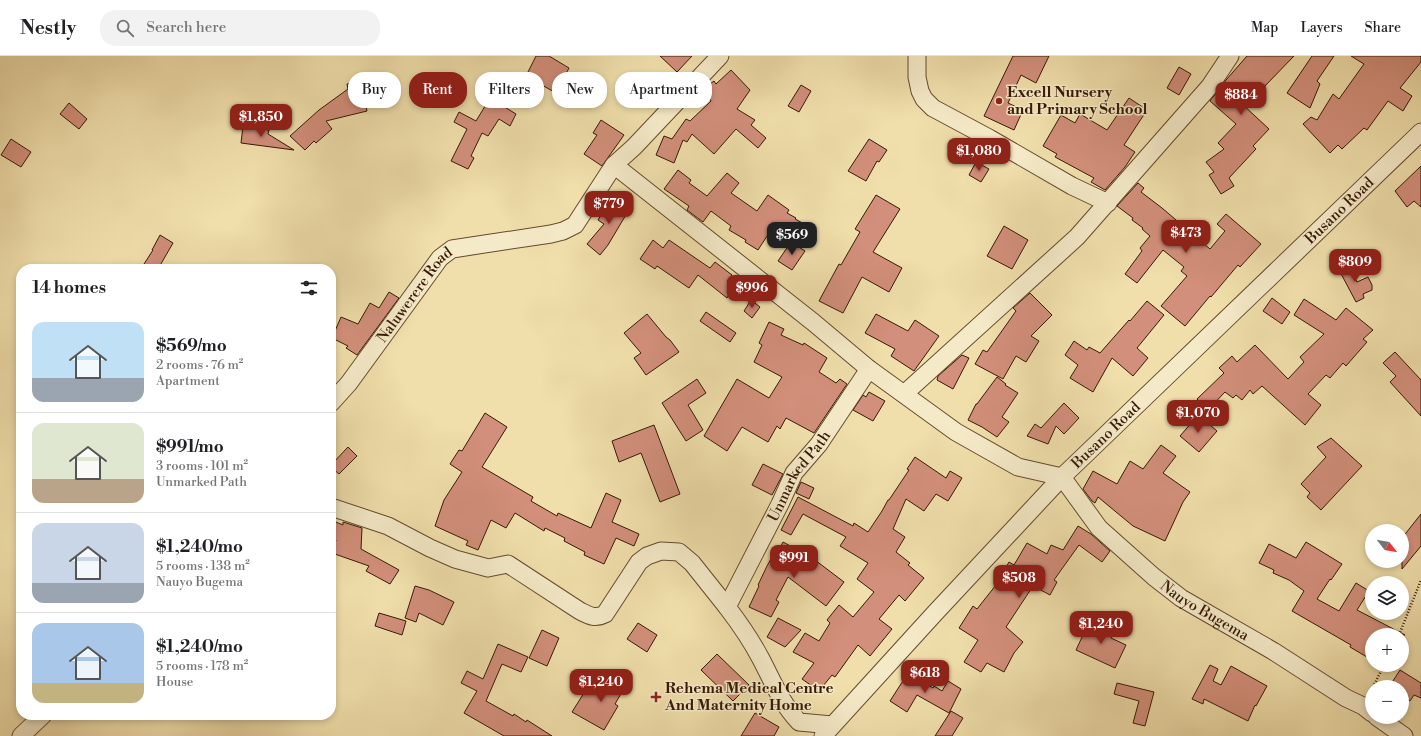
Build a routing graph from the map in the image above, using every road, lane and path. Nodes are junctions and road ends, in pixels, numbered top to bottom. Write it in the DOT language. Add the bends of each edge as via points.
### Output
graph roads {
  1 [pos="720,56"];
  2 [pos="917,56"];
  3 [pos="1230,56"];
  4 [pos="1421,132"];
  5 [pos="614,165"];
  6 [pos="1108,203"];
  7 [pos="870,369"];
  8 [pos="904,394"];
  9 [pos="336,397"];
  10 [pos="1062,477"];
  11 [pos="336,509"];
  12 [pos="1421,580"];
  13 [pos="727,607"];
  14 [pos="1402,628"];
  15 [pos="1365,708"];
  16 [pos="38,720"];
  17 [pos="1387,724"];
  18 [pos="828,730"];
  19 [pos="21,736"];
  20 [pos="1404,736"];
  1 -- 5 [label="street, Naluwerere Road"];
  2 -- 6 [label="street" via="920,90 924,99 933,108 1072,186"];
  3 -- 6 [label="street" via="1210,86"];
  4 -- 10 [label="street, Busano Road"];
  5 -- 7 [label="street"];
  5 -- 9 [label="street, Naluwerere Road" via="575,225 569,229 452,249 440,258"];
  6 -- 8 [label="street" via="1077,236"];
  7 -- 8 [label="street"];
  7 -- 13 [label="street, Unmarked Path" via="819,444 794,473"];
  8 -- 10 [label="street" via="956,432 1018,467"];
  10 -- 15 [label="street, Nauyo Bugema" via="1099,528 1181,598"];
  10 -- 18 [label="street, Busano Road"];
  11 -- 13 [label="street" via="388,526 455,559 488,568 508,564 591,617 598,618 605,614 640,562 647,556 661,551 679,552 692,563"];
  12 -- 14 [label="path"];
  13 -- 18 [label="street" via="747,634 788,710 799,722"];
  16 -- 19 [label="street"];
  17 -- 20 [label="street"];
}
